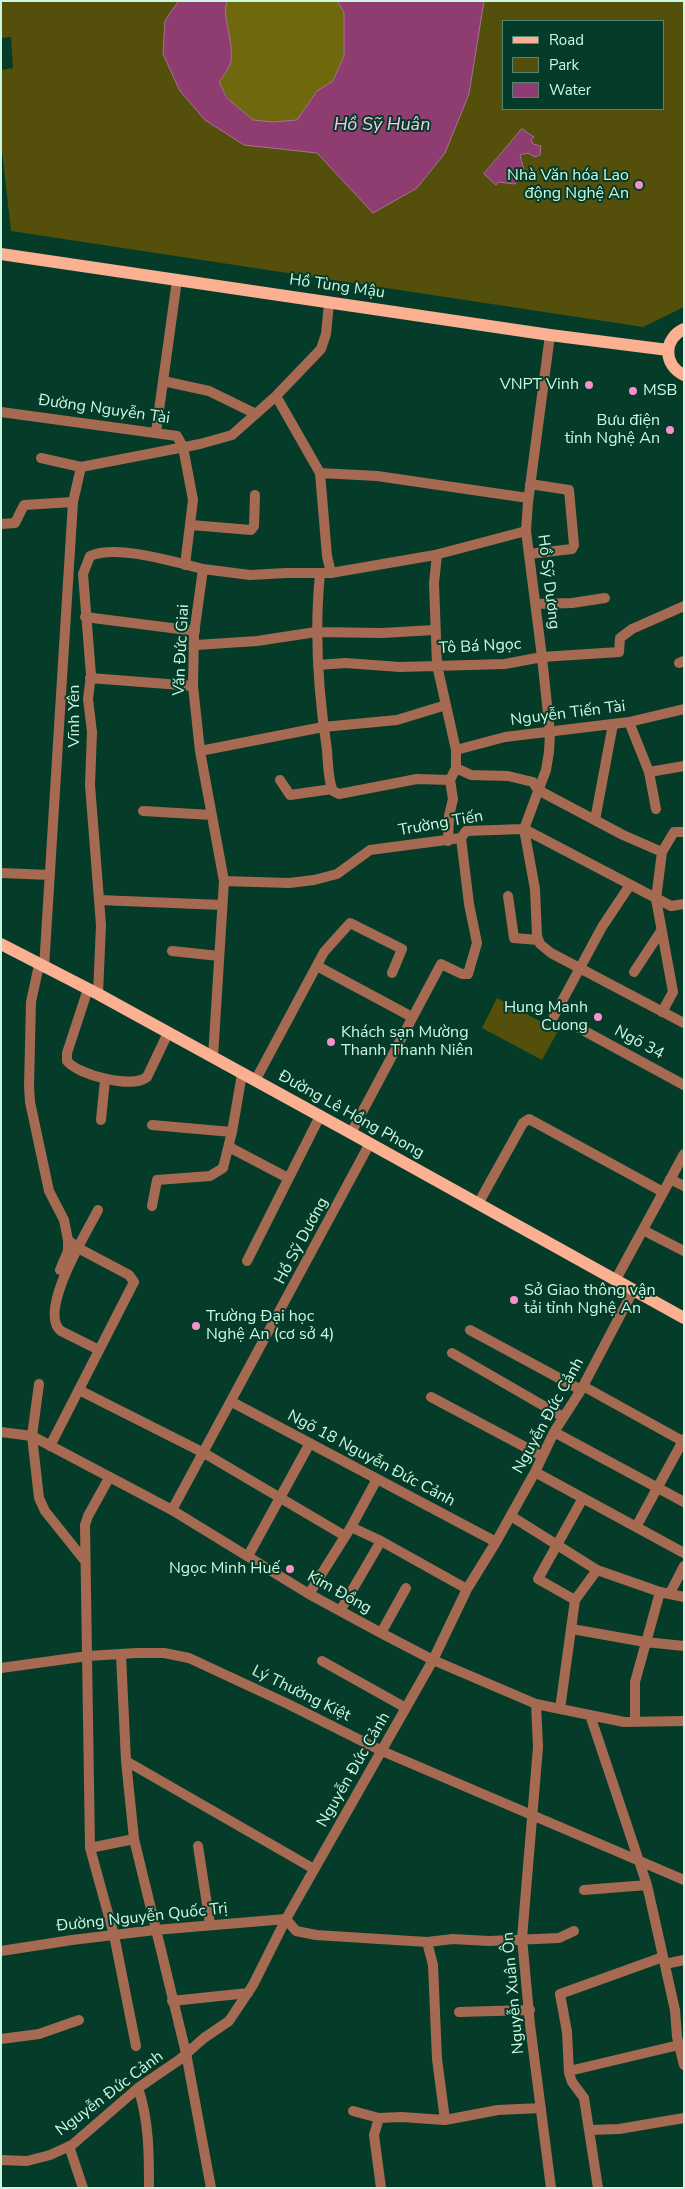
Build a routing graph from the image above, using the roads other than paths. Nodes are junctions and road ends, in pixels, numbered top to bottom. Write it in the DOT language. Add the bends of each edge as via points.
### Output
graph roads {
  1 [pos="1,254"];
  2 [pos="177,280"];
  3 [pos="329,303"];
  4 [pos="684,330"];
  5 [pos="550,335"];
  6 [pos="668,350"];
  7 [pos="684,375"];
  8 [pos="163,380"];
  9 [pos="276,396"];
  10 [pos="1,412"];
  11 [pos="256,414"];
  12 [pos="156,432"];
  13 [pos="183,448"];
  14 [pos="41,458"];
  15 [pos="81,467"];
  16 [pos="320,473"];
  17 [pos="530,484"];
  18 [pos="255,495"];
  19 [pos="528,498"];
  20 [pos="74,502"];
  21 [pos="1,524"];
  22 [pos="191,525"];
  23 [pos="526,531"];
  24 [pos="529,554"];
  25 [pos="437,555"];
  26 [pos="185,565"];
  27 [pos="203,569"];
  28 [pos="331,573"];
  29 [pos="320,574"];
  30 [pos="605,598"];
  31 [pos="536,604"];
  32 [pos="684,606"];
  33 [pos="85,617"];
  34 [pos="434,630"];
  35 [pos="195,631"];
  36 [pos="316,632"];
  37 [pos="196,646"];
  38 [pos="542,657"];
  39 [pos="318,665"];
  40 [pos="437,665"];
  41 [pos="90,678"];
  42 [pos="193,686"];
  43 [pos="446,705"];
  44 [pos="684,709"];
  45 [pos="629,722"];
  46 [pos="613,724"];
  47 [pos="323,726"];
  48 [pos="550,733"];
  49 [pos="456,750"];
  50 [pos="200,751"];
  51 [pos="684,766"];
  52 [pos="456,768"];
  53 [pos="649,772"];
  54 [pos="280,780"];
  55 [pos="450,780"];
  56 [pos="332,789"];
  57 [pos="538,790"];
  58 [pos="656,809"];
  59 [pos="143,811"];
  60 [pos="212,815"];
  61 [pos="595,820"];
  62 [pos="524,829"];
  63 [pos="683,832"];
  64 [pos="461,838"];
  65 [pos="448,841"];
  66 [pos="662,852"];
  67 [pos="1,873"];
  68 [pos="50,874"];
  69 [pos="224,881"];
  70 [pos="630,884"];
  71 [pos="508,896"];
  72 [pos="656,898"];
  73 [pos="99,900"];
  74 [pos="684,904"];
  75 [pos="222,905"];
  76 [pos="661,931"];
  77 [pos="538,940"];
  78 [pos="1,944"];
  79 [pos="172,951"];
  80 [pos="219,956"];
  81 [pos="42,966"];
  82 [pos="317,966"];
  83 [pos="580,968"];
  84 [pos="634,972"];
  85 [pos="392,973"];
  86 [pos="93,992"];
  87 [pos="662,1012"];
  88 [pos="554,1016"];
  89 [pos="412,1017"];
  90 [pos="684,1023"];
  91 [pos="579,1028"];
  92 [pos="168,1033"];
  93 [pos="213,1057"];
  94 [pos="242,1074"];
  95 [pos="105,1080"];
  96 [pos="255,1081"];
  97 [pos="684,1084"];
  98 [pos="320,1116"];
  99 [pos="101,1120"];
  100 [pos="152,1125"];
  101 [pos="232,1132"];
  102 [pos="351,1133"];
  103 [pos="370,1143"];
  104 [pos="229,1147"];
  105 [pos="684,1154"];
  106 [pos="288,1178"];
  107 [pos="670,1179"];
  108 [pos="684,1186"];
  109 [pos="663,1192"];
  110 [pos="478,1204"];
  111 [pos="152,1206"];
  112 [pos="98,1210"];
  113 [pos="643,1230"];
  114 [pos="68,1240"];
  115 [pos="78,1248"];
  116 [pos="684,1251"];
  117 [pos="247,1261"];
  118 [pos="60,1271"];
  119 [pos="615,1281"];
  120 [pos="633,1291"];
  121 [pos="684,1318"];
  122 [pos="470,1330"];
  123 [pos="98,1350"];
  124 [pos="452,1353"];
  125 [pos="39,1384"];
  126 [pos="582,1388"];
  127 [pos="79,1390"];
  128 [pos="431,1397"];
  129 [pos="232,1402"];
  130 [pos="563,1417"];
  131 [pos="1,1432"];
  132 [pos="554,1432"];
  133 [pos="32,1436"];
  134 [pos="683,1441"];
  135 [pos="310,1443"];
  136 [pos="50,1446"];
  137 [pos="204,1453"];
  138 [pos="542,1456"];
  139 [pos="535,1472"];
  140 [pos="109,1478"];
  141 [pos="377,1478"];
  142 [pos="658,1487"];
  143 [pos="280,1498"];
  144 [pos="583,1498"];
  145 [pos="684,1502"];
  146 [pos="172,1510"];
  147 [pos="511,1516"];
  148 [pos="351,1527"];
  149 [pos="636,1527"];
  150 [pos="345,1536"];
  151 [pos="381,1541"];
  152 [pos="496,1542"];
  153 [pos="558,1544"];
  154 [pos="684,1553"];
  155 [pos="248,1556"];
  156 [pos="85,1561"];
  157 [pos="684,1566"];
  158 [pos="597,1570"];
  159 [pos="406,1588"];
  160 [pos="466,1589"];
  161 [pos="665,1593"];
  162 [pos="309,1594"];
  163 [pos="684,1597"];
  164 [pos="575,1600"];
  165 [pos="340,1611"];
  166 [pos="572,1629"];
  167 [pos="380,1633"];
  168 [pos="645,1642"];
  169 [pos="684,1646"];
  170 [pos="121,1654"];
  171 [pos="88,1656"];
  172 [pos="433,1660"];
  173 [pos="322,1661"];
  174 [pos="1,1668"];
  175 [pos="536,1704"];
  176 [pos="406,1708"];
  177 [pos="560,1709"];
  178 [pos="590,1715"];
  179 [pos="684,1721"];
  180 [pos="635,1722"];
  181 [pos="382,1751"];
  182 [pos="126,1761"];
  183 [pos="532,1815"];
  184 [pos="134,1839"];
  185 [pos="198,1846"];
  186 [pos="90,1848"];
  187 [pos="638,1859"];
  188 [pos="314,1869"];
  189 [pos="684,1880"];
  190 [pos="647,1885"];
  191 [pos="584,1890"];
  192 [pos="286,1919"];
  193 [pos="210,1924"];
  194 [pos="155,1930"];
  195 [pos="574,1932"];
  196 [pos="114,1935"];
  197 [pos="522,1938"];
  198 [pos="427,1942"];
  199 [pos="1,1951"];
  200 [pos="664,1960"];
  201 [pos="684,1960"];
  202 [pos="248,1993"];
  203 [pos="172,2001"];
  204 [pos="530,2010"];
  205 [pos="459,2012"];
  206 [pos="79,2020"];
  207 [pos="1,2039"];
  208 [pos="680,2040"];
  209 [pos="136,2046"];
  210 [pos="186,2053"];
  211 [pos="684,2065"];
  212 [pos="569,2071"];
  213 [pos="138,2088"];
  214 [pos="541,2108"];
  215 [pos="353,2111"];
  216 [pos="379,2118"];
  217 [pos="684,2118"];
  218 [pos="444,2120"];
  219 [pos="590,2130"];
  220 [pos="69,2146"];
  221 [pos="1,2160"];
  222 [pos="83,2188"];
  223 [pos="149,2188"];
  224 [pos="211,2188"];
  225 [pos="381,2188"];
  226 [pos="551,2188"];
  227 [pos="598,2188"];
  1 -- 2 [label="main road, Hồ Tùng Mậu"];
  2 -- 3 [label="main road, Hồ Tùng Mậu"];
  2 -- 8 [label="street"];
  3 -- 5 [label="main road, Hồ Tùng Mậu"];
  3 -- 9 [label="street, Đường Nguyễn Tài" via="321,349"];
  4 -- 6 [label="main road" via="672,338"];
  5 -- 6 [label="main road, Hồ Tùng Mậu"];
  5 -- 17 [label="street, Hồ Sỹ Dương"];
  6 -- 7 [label="main road" via="672,366"];
  8 -- 11 [label="street" via="209,391"];
  8 -- 12 [label="street"];
  9 -- 11 [label="street, Đường Nguyễn Tài"];
  9 -- 16 [label="street"];
  10 -- 12 [label="street, Đường Nguyễn Tài"];
  11 -- 13 [label="street, Đường Nguyễn Tài" via="232,435"];
  12 -- 13 [label="street, Đường Nguyễn Tài" via="177,436"];
  13 -- 15 [label="street"];
  13 -- 22 [label="street" via="193,500"];
  14 -- 15 [label="street"];
  15 -- 20 [label="street"];
  16 -- 19 [label="street" via="377,476"];
  16 -- 28 [label="street"];
  17 -- 19 [label="street, Hồ Sỹ Dương"];
  17 -- 24 [label="street" via="569,490 574,545 572,548"];
  18 -- 22 [label="street" via="254,526 251,530"];
  19 -- 23 [label="street, Hồ Sỹ Dương"];
  20 -- 21 [label="street" via="24,505 15,523"];
  20 -- 68 [label="street"];
  22 -- 26 [label="street"];
  23 -- 24 [label="street, Hồ Sỹ Dương"];
  23 -- 25 [label="street"];
  24 -- 31 [label="street, Hồ Sỹ Dương"];
  25 -- 28 [label="street"];
  25 -- 34 [label="street"];
  26 -- 27 [label="street, Vĩnh Yên"];
  26 -- 33 [label="street, Vĩnh Yên" via="142,554 98,552 90,556 83,574"];
  27 -- 29 [label="street" via="250,575"];
  27 -- 35 [label="street, Văn Đức Giai"];
  28 -- 29 [label="street"];
  29 -- 36 [label="street"];
  30 -- 31 [label="street"];
  31 -- 38 [label="street, Hồ Sỹ Dương"];
  32 -- 38 [label="street, Tô Bá Ngọc" via="632,629 620,638 618,652"];
  33 -- 35 [label="street"];
  33 -- 41 [label="street, Vĩnh Yên"];
  34 -- 36 [label="street"];
  34 -- 40 [label="street"];
  35 -- 37 [label="street, Văn Đức Giai"];
  36 -- 37 [label="street"];
  36 -- 39 [label="street"];
  37 -- 42 [label="street, Văn Đức Giai"];
  38 -- 40 [label="street, Tô Bá Ngọc" via="505,664"];
  38 -- 48 [label="street, Hồ Sỹ Dương"];
  39 -- 40 [label="street, Tô Bá Ngọc"];
  39 -- 47 [label="street"];
  40 -- 43 [label="street"];
  41 -- 42 [label="street"];
  41 -- 73 [label="street, Vĩnh Yên" via="90,785"];
  42 -- 50 [label="street, Văn Đức Giai"];
  43 -- 47 [label="street" via="397,720"];
  43 -- 49 [label="street"];
  44 -- 45 [label="street, Nguyễn Tiến Tài"];
  45 -- 46 [label="street, Nguyễn Tiến Tài"];
  45 -- 53 [label="street"];
  46 -- 48 [label="street, Nguyễn Tiến Tài"];
  46 -- 61 [label="street"];
  47 -- 50 [label="street"];
  47 -- 56 [label="street"];
  48 -- 49 [label="street, Nguyễn Tiến Tài" via="505,737"];
  48 -- 57 [label="street, Hồ Sỹ Dương" via="546,770"];
  49 -- 52 [label="street"];
  50 -- 60 [label="street, Văn Đức Giai"];
  51 -- 53 [label="street"];
  52 -- 55 [label="street"];
  52 -- 57 [label="street" via="471,775 508,776 533,782"];
  53 -- 58 [label="street"];
  54 -- 56 [label="street" via="290,795"];
  55 -- 56 [label="street" via="417,778 339,794"];
  55 -- 65 [label="street" via="453,799"];
  57 -- 61 [label="street"];
  57 -- 62 [label="street, Hồ Sỹ Dương"];
  59 -- 60 [label="street"];
  60 -- 69 [label="street, Văn Đức Giai"];
  61 -- 66 [label="street"];
  62 -- 64 [label="street, Trường Tiến" via="466,831"];
  62 -- 70 [label="street, Trường Tiến"];
  62 -- 77 [label="street" via="535,889"];
  63 -- 66 [label="street" via="674,832"];
  64 -- 65 [label="street, Trường Tiến"];
  64 -- 89 [label="street" via="477,943 468,974 441,964"];
  65 -- 69 [label="street, Trường Tiến" via="370,850 337,874 314,880 289,883"];
  66 -- 72 [label="street"];
  67 -- 68 [label="street"];
  68 -- 81 [label="street"];
  69 -- 75 [label="street, Văn Đức Giai"];
  70 -- 72 [label="street, Trường Tiến"];
  70 -- 83 [label="street"];
  71 -- 77 [label="street" via="514,938"];
  72 -- 74 [label="street, Trường Tiến" via="671,906"];
  72 -- 76 [label="street"];
  73 -- 75 [label="street"];
  73 -- 86 [label="street, Vĩnh Yên" via="101,925"];
  75 -- 80 [label="street, Văn Đức Giai"];
  76 -- 84 [label="street"];
  76 -- 87 [label="street" via="673,992"];
  77 -- 83 [label="street" via="548,950"];
  78 -- 81 [label="main road, Đường Lê Hồng Phong"];
  79 -- 80 [label="street"];
  80 -- 93 [label="street, Văn Đức Giai"];
  81 -- 86 [label="main road, Đường Lê Hồng Phong"];
  81 -- 114 [label="street" via="31,1002 30,1102 49,1191 63,1217"];
  82 -- 85 [label="street" via="331,943 353,923 402,949"];
  82 -- 89 [label="street"];
  82 -- 96 [label="street"];
  83 -- 87 [label="street"];
  83 -- 88 [label="street"];
  86 -- 92 [label="main road, Đường Lê Hồng Phong"];
  86 -- 95 [label="street, Vĩnh Yên" via="66,1058 74,1066"];
  87 -- 90 [label="street"];
  89 -- 102 [label="street"];
  91 -- 97 [label="street, Ngõ 34"];
  92 -- 93 [label="main road, Đường Lê Hồng Phong"];
  92 -- 95 [label="street" via="144,1080"];
  93 -- 94 [label="main road, Đường Lê Hồng Phong"];
  94 -- 96 [label="main road, Đường Lê Hồng Phong"];
  94 -- 101 [label="street"];
  95 -- 99 [label="street"];
  96 -- 98 [label="main road, Đường Lê Hồng Phong"];
  98 -- 102 [label="main road, Đường Lê Hồng Phong"];
  98 -- 106 [label="street"];
  100 -- 101 [label="street"];
  101 -- 104 [label="street"];
  102 -- 103 [label="main road, Đường Lê Hồng Phong"];
  103 -- 110 [label="main road, Đường Lê Hồng Phong"];
  103 -- 129 [label="street, Hồ Sỹ Dương"];
  104 -- 106 [label="street"];
  104 -- 111 [label="street" via="223,1168 213,1176 155,1182"];
  105 -- 107 [label="street"];
  106 -- 117 [label="street"];
  107 -- 108 [label="street"];
  107 -- 109 [label="street"];
  109 -- 110 [label="street" via="529,1119 523,1123"];
  109 -- 113 [label="street"];
  110 -- 119 [label="main road, Đường Lê Hồng Phong"];
  112 -- 115 [label="street"];
  113 -- 116 [label="street"];
  113 -- 119 [label="street"];
  114 -- 115 [label="street"];
  114 -- 118 [label="street" via="68,1251"];
  115 -- 123 [label="street" via="60,1284 55,1324 61,1331"];
  115 -- 123 [label="street" via="129,1275 134,1282"];
  119 -- 120 [label="main road, Đường Lê Hồng Phong"];
  120 -- 121 [label="main road, Đường Lê Hồng Phong"];
  120 -- 126 [label="street, Nguyễn Đức Cảnh"];
  122 -- 126 [label="street"];
  123 -- 127 [label="street"];
  124 -- 130 [label="street"];
  125 -- 133 [label="street"];
  126 -- 130 [label="street, Nguyễn Đức Cảnh"];
  126 -- 134 [label="street"];
  127 -- 136 [label="street"];
  127 -- 137 [label="street"];
  128 -- 138 [label="street"];
  129 -- 135 [label="street, Ngõ 18 Nguyễn Đức Cảnh"];
  129 -- 137 [label="street, Hồ Sỹ Dương"];
  130 -- 132 [label="street, Nguyễn Đức Cảnh"];
  131 -- 133 [label="street, Kim Đồng"];
  132 -- 138 [label="street, Nguyễn Đức Cảnh"];
  132 -- 142 [label="street"];
  133 -- 136 [label="street, Kim Đồng"];
  133 -- 156 [label="street" via="40,1503"];
  134 -- 142 [label="street"];
  135 -- 141 [label="street, Ngõ 18 Nguyễn Đức Cảnh"];
  135 -- 143 [label="street"];
  136 -- 140 [label="street, Kim Đồng"];
  137 -- 143 [label="street"];
  137 -- 146 [label="street, Hồ Sỹ Dương"];
  138 -- 139 [label="street, Nguyễn Đức Cảnh"];
  139 -- 144 [label="street"];
  139 -- 147 [label="street, Nguyễn Đức Cảnh"];
  140 -- 146 [label="street, Kim Đồng"];
  140 -- 156 [label="street" via="86,1519"];
  141 -- 148 [label="street"];
  141 -- 152 [label="street, Ngõ 18 Nguyễn Đức Cảnh"];
  142 -- 145 [label="street"];
  142 -- 149 [label="street"];
  143 -- 150 [label="street"];
  143 -- 155 [label="street"];
  144 -- 149 [label="street"];
  144 -- 153 [label="street"];
  146 -- 155 [label="street, Kim Đồng"];
  147 -- 152 [label="street, Nguyễn Đức Cảnh"];
  147 -- 153 [label="street"];
  148 -- 150 [label="street"];
  148 -- 151 [label="street"];
  149 -- 154 [label="street"];
  150 -- 162 [label="street"];
  151 -- 160 [label="street"];
  151 -- 165 [label="street"];
  152 -- 160 [label="street, Nguyễn Đức Cảnh"];
  153 -- 158 [label="street"];
  153 -- 164 [label="street" via="538,1579"];
  155 -- 162 [label="street, Kim Đồng"];
  156 -- 171 [label="street"];
  157 -- 161 [label="street"];
  158 -- 161 [label="street"];
  158 -- 164 [label="street"];
  159 -- 167 [label="street"];
  160 -- 172 [label="street, Nguyễn Đức Cảnh"];
  161 -- 163 [label="street"];
  161 -- 168 [label="street"];
  162 -- 165 [label="street, Kim Đồng"];
  164 -- 166 [label="street"];
  165 -- 167 [label="street, Kim Đồng"];
  166 -- 168 [label="street"];
  166 -- 177 [label="street"];
  167 -- 172 [label="street, Kim Đồng"];
  168 -- 169 [label="street"];
  168 -- 180 [label="street" via="635,1682"];
  170 -- 171 [label="street, Lý Thường Kiệt"];
  170 -- 181 [label="street, Lý Thường Kiệt" via="164,1653 189,1658"];
  170 -- 182 [label="street"];
  171 -- 174 [label="street, Lý Thường Kiệt"];
  171 -- 186 [label="street"];
  172 -- 175 [label="street, Kim Đồng"];
  172 -- 176 [label="street, Nguyễn Đức Cảnh"];
  173 -- 176 [label="street"];
  175 -- 177 [label="street, Kim Đồng"];
  175 -- 183 [label="street, Nguyễn Xuân Ôn" via="538,1748"];
  176 -- 181 [label="street, Nguyễn Đức Cảnh"];
  177 -- 178 [label="street, Kim Đồng"];
  178 -- 180 [label="street, Kim Đồng"];
  178 -- 187 [label="street"];
  179 -- 180 [label="street, Kim Đồng"];
  181 -- 183 [label="street, Lý Thường Kiệt"];
  181 -- 188 [label="street, Nguyễn Đức Cảnh"];
  182 -- 184 [label="street"];
  182 -- 188 [label="street"];
  183 -- 187 [label="street, Lý Thường Kiệt"];
  183 -- 197 [label="street, Nguyễn Xuân Ôn"];
  184 -- 186 [label="street"];
  184 -- 194 [label="street"];
  185 -- 193 [label="street"];
  186 -- 196 [label="street"];
  187 -- 189 [label="street, Lý Thường Kiệt"];
  187 -- 190 [label="street"];
  188 -- 192 [label="street, Nguyễn Đức Cảnh"];
  190 -- 191 [label="street"];
  190 -- 200 [label="street"];
  192 -- 193 [label="street, Đường Nguyễn Quốc Trị"];
  192 -- 198 [label="street" via="296,1931 316,1935"];
  192 -- 202 [label="street, Nguyễn Đức Cảnh"];
  193 -- 194 [label="street, Đường Nguyễn Quốc Trị"];
  194 -- 196 [label="street, Đường Nguyễn Quốc Trị"];
  194 -- 203 [label="street"];
  195 -- 197 [label="street" via="559,1938"];
  196 -- 199 [label="street, Đường Nguyễn Quốc Trị"];
  196 -- 209 [label="street"];
  197 -- 198 [label="street"];
  197 -- 204 [label="street, Nguyễn Xuân Ôn"];
  198 -- 218 [label="street" via="432,1965"];
  200 -- 201 [label="street"];
  200 -- 208 [label="street"];
  200 -- 212 [label="street" via="560,1994"];
  202 -- 203 [label="street"];
  202 -- 210 [label="street, Nguyễn Đức Cảnh" via="229,2021"];
  203 -- 210 [label="street"];
  204 -- 205 [label="street"];
  204 -- 214 [label="street, Nguyễn Xuân Ôn"];
  206 -- 207 [label="street" via="39,2034"];
  208 -- 211 [label="street"];
  208 -- 212 [label="street"];
  210 -- 213 [label="street, Nguyễn Đức Cảnh"];
  210 -- 224 [label="street"];
  212 -- 219 [label="street" via="572,2082 584,2098"];
  213 -- 220 [label="street, Nguyễn Đức Cảnh"];
  213 -- 223 [label="street" via="144,2106 148,2141"];
  214 -- 218 [label="street" via="498,2110"];
  214 -- 226 [label="street, Nguyễn Xuân Ôn"];
  215 -- 216 [label="street"];
  216 -- 218 [label="street"];
  216 -- 225 [label="street" via="374,2135"];
  217 -- 219 [label="street" via="618,2130"];
  219 -- 227 [label="street"];
  220 -- 221 [label="street, Nguyễn Đức Cảnh" via="27,2161"];
  220 -- 222 [label="street"];
}
